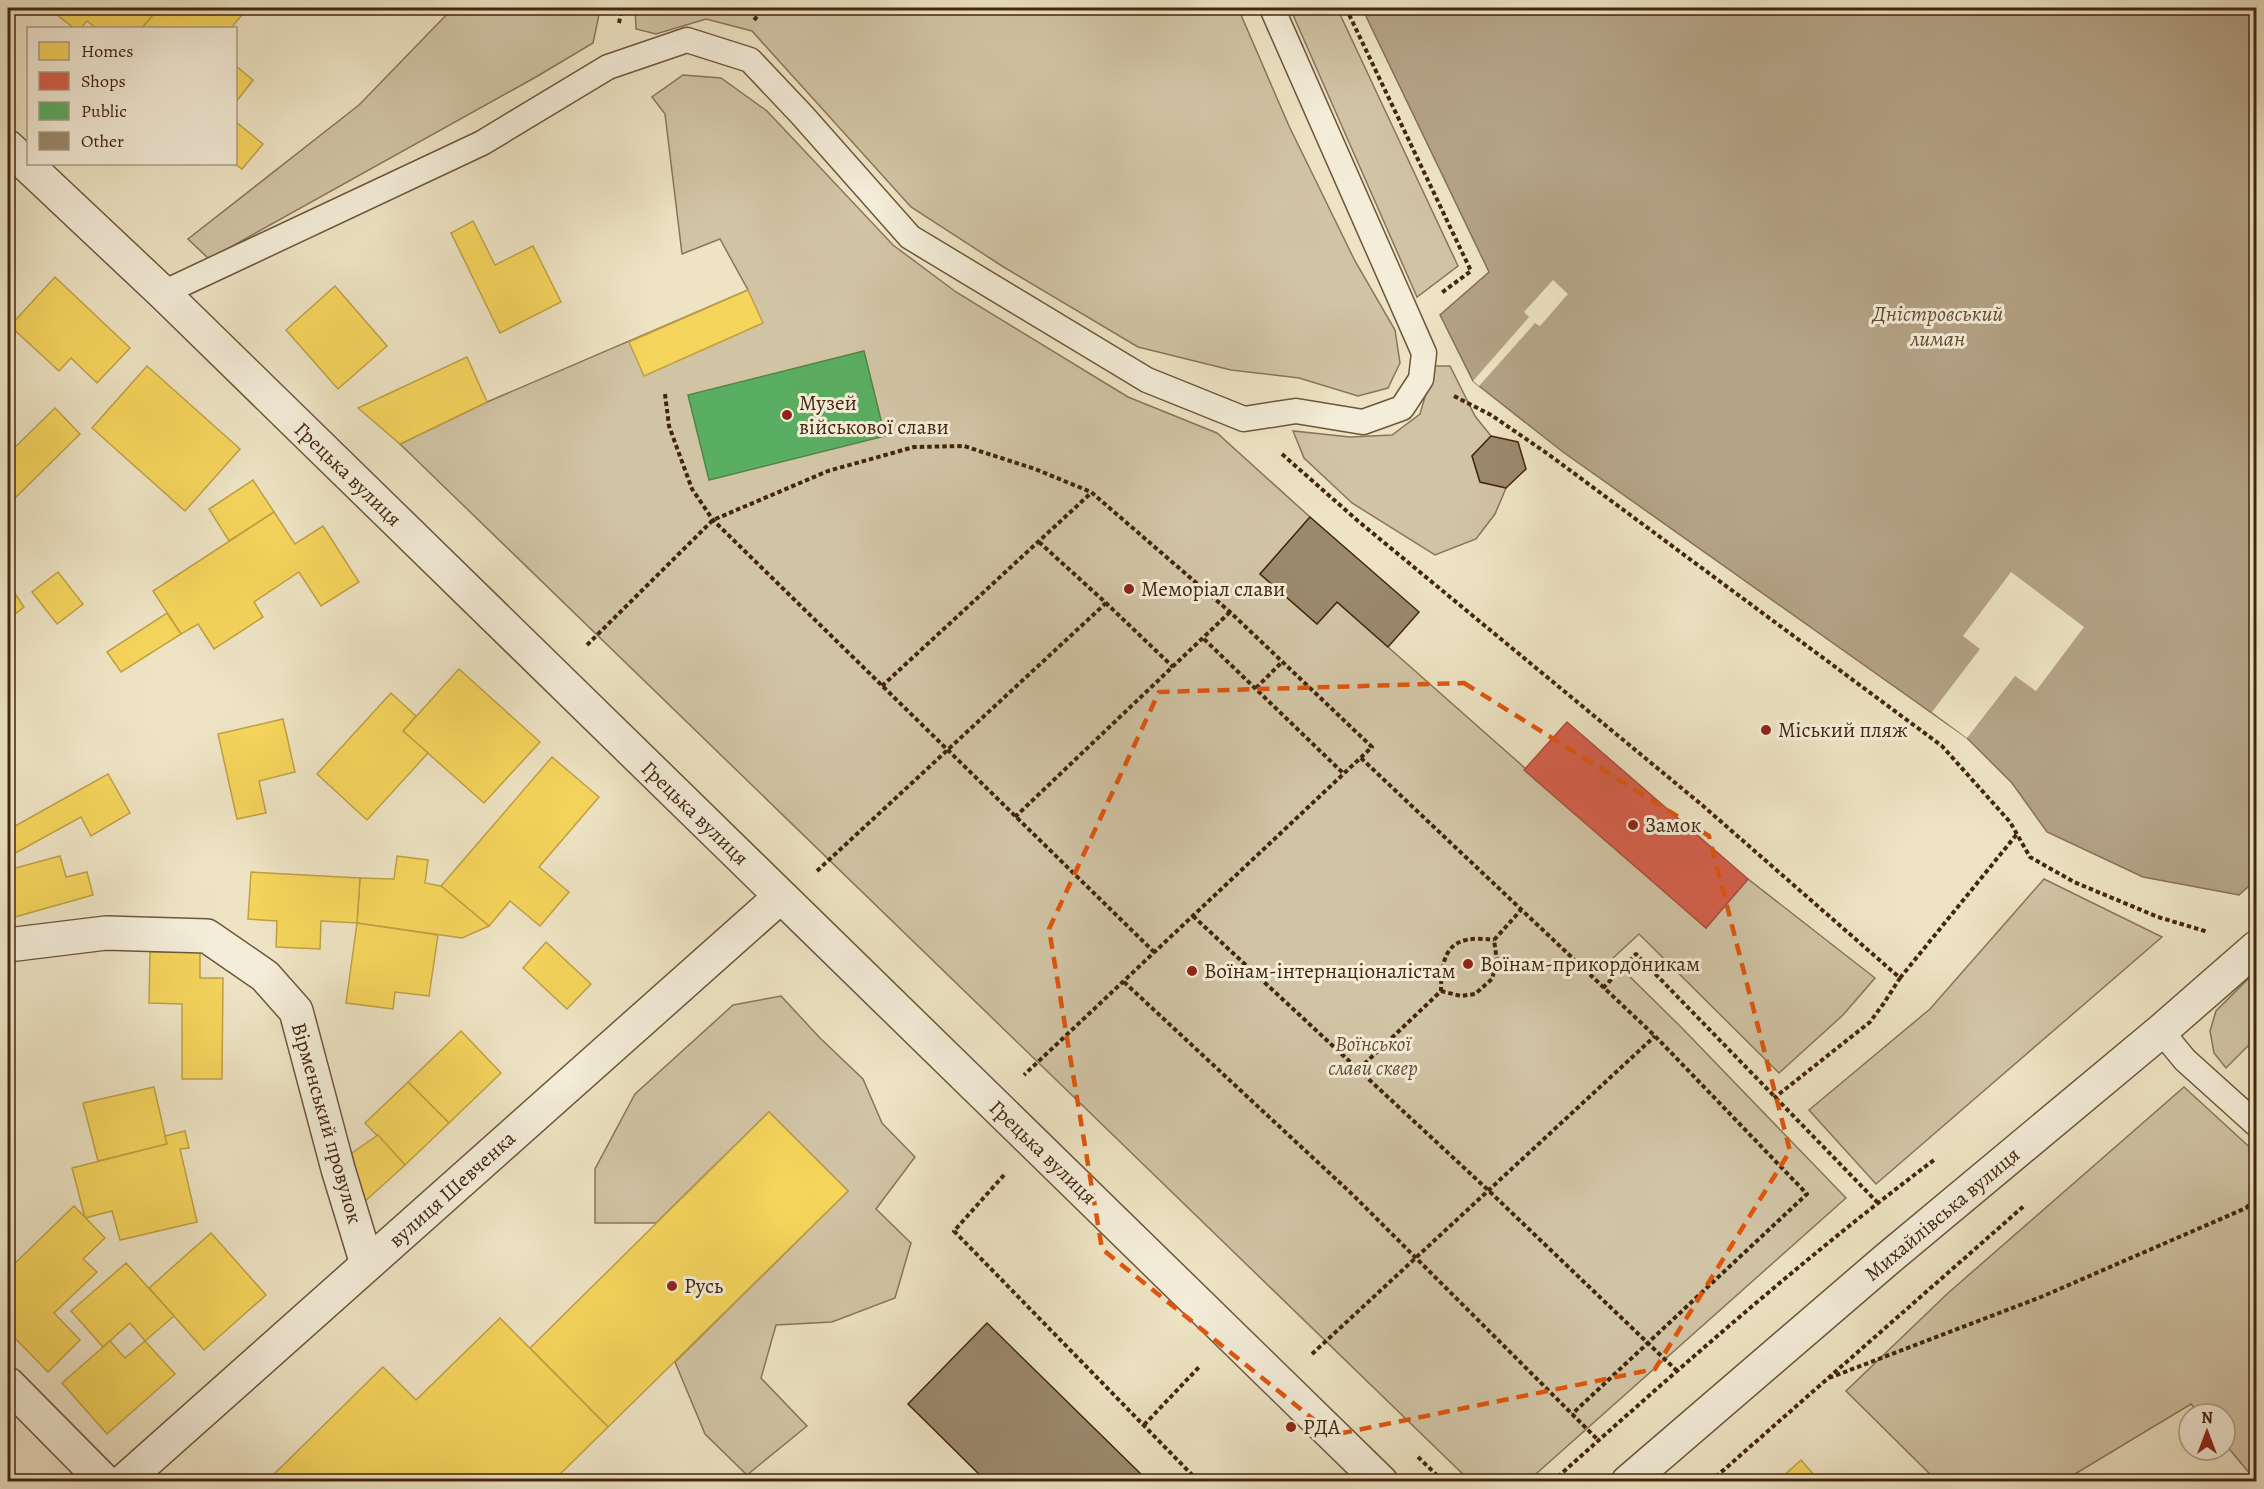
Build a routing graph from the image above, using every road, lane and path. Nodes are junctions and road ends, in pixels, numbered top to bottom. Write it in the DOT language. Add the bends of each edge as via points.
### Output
graph roads {
  1 [pos="1272,8"];
  2 [pos="1346,8"];
  3 [pos="8,147"];
  4 [pos="27,165"];
  5 [pos="27,165"];
  6 [pos="163,293"];
  7 [pos="1409,319"];
  8 [pos="1421,379"];
  9 [pos="665,394"];
  10 [pos="1244,419"];
  11 [pos="1091,492"];
  12 [pos="713,520"];
  13 [pos="1039,542"];
  14 [pos="1106,603"];
  15 [pos="1230,612"];
  16 [pos="1204,639"];
  17 [pos="580,652"];
  18 [pos="1282,662"];
  19 [pos="1173,667"];
  20 [pos="882,686"];
  21 [pos="1256,688"];
  22 [pos="948,751"];
  23 [pos="1360,758"];
  24 [pos="1344,774"];
  25 [pos="1015,817"];
  26 [pos="2017,834"];
  27 [pos="812,876"];
  28 [pos="780,897"];
  29 [pos="1521,910"];
  30 [pos="1193,916"];
  31 [pos="2213,933"];
  32 [pos="1494,940"];
  33 [pos="8,945"];
  34 [pos="2256,948"];
  35 [pos="1154,952"];
  36 [pos="1900,978"];
  37 [pos="1124,982"];
  38 [pos="1603,987"];
  39 [pos="1441,991"];
  40 [pos="2161,1031"];
  41 [pos="1655,1036"];
  42 [pos="1359,1069"];
  43 [pos="1022,1077"];
  44 [pos="1774,1098"];
  45 [pos="2256,1125"];
  46 [pos="1007,1173"];
  47 [pos="1488,1190"];
  48 [pos="1893,1191"];
  49 [pos="2032,1198"];
  50 [pos="2256,1198"];
  51 [pos="1878,1203"];
  52 [pos="1416,1258"];
  53 [pos="367,1264"];
  54 [pos="1649,1343"];
  55 [pos="1311,1354"];
  56 [pos="1200,1366"];
  57 [pos="1676,1370"];
  58 [pos="1826,1379"];
  59 [pos="8,1384"];
  60 [pos="1572,1413"];
  61 [pos="1144,1425"];
  62 [pos="1598,1440"];
  63 [pos="1310,1476"];
  64 [pos="105,1482"];
  65 [pos="123,1482"];
  66 [pos="1199,1482"];
  67 [pos="1305,1482"];
  68 [pos="1381,1482"];
  69 [pos="1552,1482"];
  70 [pos="1628,1482"];
  71 [pos="1710,1482"];
  1 -- 7 [label="lane"];
  2 -- 7 [label="path" via="1471,271"];
  3 -- 5 [label="street, Грецька вулиця"];
  4 -- 6 [label="street, Грецька вулиця"];
  6 -- 10 [label="lane" via="482,143 608,67 687,40 750,60 910,237 1147,380"];
  6 -- 28 [label="street, Грецька вулиця"];
  7 -- 8 [label="lane" via="1424,353"];
  8 -- 10 [label="lane" via="1402,408 1363,422 1296,411"];
  8 -- 26 [label="path" via="1491,415 1548,454 1942,746"];
  9 -- 12 [label="path" via="669,426 693,489"];
  10 -- 36 [label="path" via="1358,522 1701,805"];
  11 -- 12 [label="path" via="964,446 914,447 828,471"];
  11 -- 13 [label="path"];
  11 -- 15 [label="path"];
  12 -- 17 [label="path"];
  12 -- 20 [label="path"];
  13 -- 14 [label="path"];
  13 -- 20 [label="path"];
  14 -- 19 [label="path"];
  14 -- 22 [label="path"];
  15 -- 16 [label="path"];
  15 -- 18 [label="path"];
  16 -- 19 [label="path"];
  16 -- 21 [label="path"];
  18 -- 21 [label="path"];
  18 -- 23 [label="path" via="1372,747"];
  19 -- 25 [label="path"];
  20 -- 22 [label="path"];
  21 -- 24 [label="path"];
  22 -- 25 [label="path"];
  22 -- 27 [label="path"];
  23 -- 24 [label="path"];
  23 -- 29 [label="path"];
  24 -- 30 [label="path"];
  25 -- 35 [label="path"];
  26 -- 31 [label="path" via="2030,857 2074,882 2158,917"];
  26 -- 36 [label="path"];
  28 -- 53 [label="street, вулиця Шевченка"];
  28 -- 68 [label="street, Грецька вулиця"];
  29 -- 32 [label="path"];
  29 -- 38 [label="path"];
  30 -- 35 [label="path"];
  30 -- 42 [label="path"];
  32 -- 39 [label="path" via="1462,939 1446,954"];
  32 -- 39 [label="path" via="1497,961 1492,979 1475,994 1461,996"];
  33 -- 53 [label="street, Вірменський провулок" via="106,933 207,936 265,976 296,1011"];
  34 -- 40 [label="street, Михайлівська вулиця"];
  35 -- 37 [label="path"];
  36 -- 44 [label="path" via="1870,1022"];
  37 -- 43 [label="path"];
  37 -- 52 [label="path"];
  38 -- 41 [label="path"];
  38 -- 44 [label="path" via="1635,954"];
  39 -- 42 [label="path"];
  40 -- 45 [label="lane" via="2186,1060"];
  40 -- 70 [label="street, Михайлівська вулиця"];
  41 -- 47 [label="path"];
  41 -- 54 [label="path" via="1808,1194"];
  42 -- 47 [label="path"];
  44 -- 51 [label="path"];
  46 -- 61 [label="path" via="954,1231"];
  47 -- 52 [label="path"];
  47 -- 54 [label="path"];
  48 -- 51 [label="path"];
  49 -- 58 [label="path"];
  50 -- 58 [label="path" via="2246,1208 2041,1297"];
  51 -- 57 [label="path"];
  52 -- 55 [label="path"];
  52 -- 60 [label="path"];
  53 -- 65 [label="street, вулиця Шевченка"];
  54 -- 57 [label="path"];
  54 -- 60 [label="path"];
  56 -- 61 [label="path"];
  57 -- 62 [label="path"];
  58 -- 71 [label="path"];
  59 -- 64 [label="street"];
  60 -- 62 [label="path"];
  61 -- 66 [label="path"];
  62 -- 69 [label="path"];
  63 -- 67 [label="path"];
}
